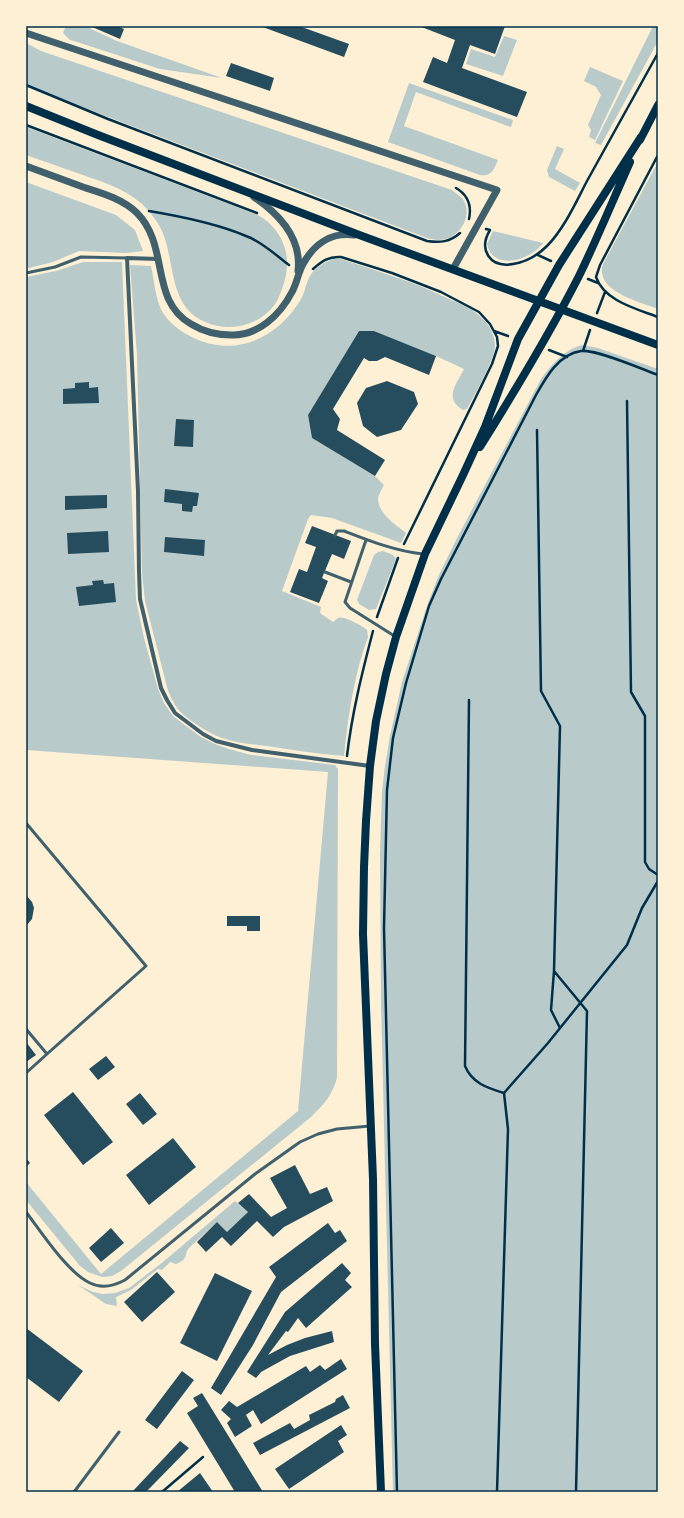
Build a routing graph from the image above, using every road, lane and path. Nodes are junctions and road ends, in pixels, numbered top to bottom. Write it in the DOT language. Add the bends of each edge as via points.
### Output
graph roads {
  1 [pos="26,33"];
  2 [pos="658,53"];
  3 [pos="26,85"];
  4 [pos="658,105"];
  5 [pos="26,106"];
  6 [pos="26,125"];
  7 [pos="641,137"];
  8 [pos="658,155"];
  9 [pos="26,166"];
  10 [pos="454,187"];
  11 [pos="244,190"];
  12 [pos="134,211"];
  13 [pos="260,214"];
  14 [pos="468,223"];
  15 [pos="477,226"];
  16 [pos="362,236"];
  17 [pos="126,258"];
  18 [pos="159,259"];
  19 [pos="290,262"];
  20 [pos="453,269"];
  21 [pos="301,270"];
  22 [pos="26,272"];
  23 [pos="297,281"];
  24 [pos="539,301"];
  25 [pos="561,310"];
  26 [pos="658,317"];
  27 [pos="658,345"];
  28 [pos="658,375"];
  29 [pos="627,401"];
  30 [pos="537,430"];
  31 [pos="463,475"];
  32 [pos="335,535"];
  33 [pos="366,540"];
  34 [pos="401,551"];
  35 [pos="425,554"];
  36 [pos="325,572"];
  37 [pos="351,582"];
  38 [pos="375,623"];
  39 [pos="396,637"];
  40 [pos="469,700"];
  41 [pos="346,762"];
  42 [pos="370,766"];
  43 [pos="26,823"];
  44 [pos="658,875"];
  45 [pos="658,881"];
  46 [pos="554,971"];
  47 [pos="580,1003"];
  48 [pos="560,1028"];
  49 [pos="26,1029"];
  50 [pos="47,1054"];
  51 [pos="26,1073"];
  52 [pos="504,1093"];
  53 [pos="370,1126"];
  54 [pos="26,1212"];
  55 [pos="119,1432"];
  56 [pos="203,1457"];
  57 [pos="74,1492"];
  58 [pos="162,1492"];
  59 [pos="381,1492"];
  60 [pos="397,1492"];
  61 [pos="497,1492"];
  62 [pos="576,1492"];
  1 -- 15 [label="street" via="497,190"];
  2 -- 15 [label="path" via="560,230 538,255 513,264 497,262 485,251 484,244 490,230"];
  3 -- 14 [label="path" via="108,119 427,240 437,243 450,240"];
  4 -- 7 [label="main road"];
  5 -- 11 [label="main road"];
  6 -- 13 [label="path"];
  7 -- 24 [label="main road" via="559,265"];
  7 -- 25 [label="main road"];
  8 -- 26 [label="path" via="600,264 596,277 600,287 614,298"];
  9 -- 12 [label="street" via="103,194 122,202"];
  10 -- 14 [label="path" via="470,204"];
  11 -- 16 [label="main road"];
  11 -- 23 [label="street" via="267,206 290,232 297,248"];
  12 -- 18 [label="street" via="147,224"];
  12 -- 19 [label="path" via="171,215 247,236 290,267"];
  14 -- 15 [label="path"];
  15 -- 20 [label="street"];
  16 -- 20 [label="main road"];
  16 -- 21 [label="street" via="333,236 321,242 312,251"];
  17 -- 18 [label="street"];
  17 -- 22 [label="lane" via="81,257 55,267"];
  17 -- 41 [label="street" via="138,491 140,599 162,688 175,713 202,734 216,741 252,750"];
  18 -- 23 [label="street" via="167,298 174,311 184,321 200,330 217,335 236,335 253,331 269,322 281,309"];
  20 -- 24 [label="main road"];
  21 -- 23 [label="street"];
  21 -- 34 [label="path" via="310,273 325,259 334,256 392,273 441,292 479,312 497,337 498,346 492,364"];
  24 -- 25 [label="main road"];
  24 -- 31 [label="main road" via="518,339"];
  25 -- 27 [label="main road"];
  25 -- 31 [label="main road"];
  28 -- 60 [label="path" via="596,353 583,351 567,357 551,371 536,395 429,606 393,738 387,790 384,928"];
  29 -- 44 [label="path" via="631,692 645,716 645,862 649,870"];
  30 -- 46 [label="path" via="541,691 560,726"];
  31 -- 35 [label="main road"];
  32 -- 33 [label="lane" via="337,531 341,531"];
  33 -- 34 [label="lane"];
  33 -- 37 [label="lane"];
  34 -- 35 [label="lane"];
  34 -- 38 [label="path"];
  35 -- 39 [label="main road"];
  36 -- 37 [label="lane"];
  37 -- 38 [label="lane" via="346,603"];
  38 -- 39 [label="lane"];
  38 -- 41 [label="path" via="357,693"];
  39 -- 42 [label="main road" via="376,721"];
  40 -- 52 [label="path" via="465,1066 475,1081 486,1088"];
  41 -- 42 [label="street"];
  42 -- 53 [label="main road" via="363,934"];
  43 -- 50 [label="lane" via="146,966"];
  45 -- 47 [label="path" via="642,908 627,945"];
  46 -- 47 [label="path"];
  46 -- 48 [label="path" via="551,1010"];
  47 -- 48 [label="path"];
  47 -- 62 [label="path" via="587,1011"];
  48 -- 52 [label="path"];
  49 -- 50 [label="lane"];
  50 -- 51 [label="lane"];
  52 -- 61 [label="path" via="508,1129"];
  53 -- 54 [label="lane" via="337,1129 300,1142 255,1174 125,1280 113,1285 99,1286 82,1278 61,1257"];
  53 -- 59 [label="main road"];
  55 -- 57 [label="lane"];
  56 -- 58 [label="path"];
}
